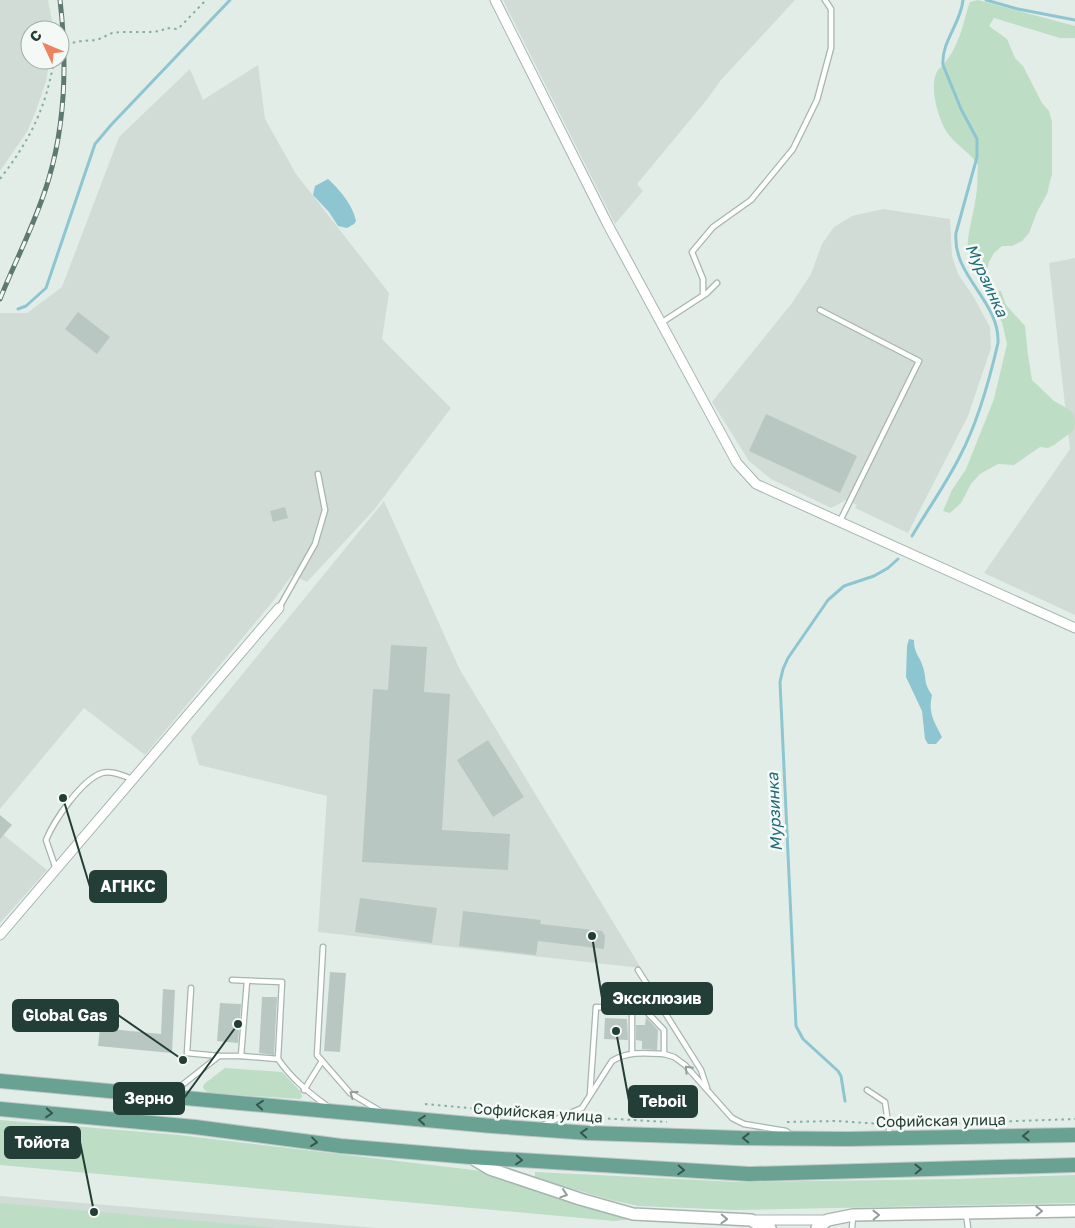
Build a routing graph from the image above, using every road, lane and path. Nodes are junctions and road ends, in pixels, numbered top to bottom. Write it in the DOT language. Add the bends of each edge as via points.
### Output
graph roads {
  1 [pos="206,0"];
  2 [pos="495,0"];
  3 [pos="825,0"];
  4 [pos="70,43"];
  5 [pos="52,70"];
  6 [pos="0,178"];
  7 [pos="717,283"];
  8 [pos="703,295"];
  9 [pos="820,310"];
  10 [pos="661,322"];
  11 [pos="318,474"];
  12 [pos="840,521"];
  13 [pos="279,608"];
  14 [pos="1075,628"];
  15 [pos="133,779"];
  16 [pos="56,869"];
  17 [pos="0,934"];
  18 [pos="323,947"];
  19 [pos="638,970"];
  20 [pos="232,980"];
  21 [pos="247,981"];
  22 [pos="191,988"];
  23 [pos="632,1009"];
  24 [pos="632,1053"];
  25 [pos="664,1054"];
  26 [pos="219,1056"];
  27 [pos="241,1056"];
  28 [pos="278,1059"];
  29 [pos="322,1061"];
  30 [pos="0,1081"];
  31 [pos="304,1090"];
  32 [pos="867,1090"];
  33 [pos="708,1091"];
  34 [pos="590,1095"];
  35 [pos="167,1097"];
  36 [pos="0,1109"];
  37 [pos="334,1112"];
  38 [pos="391,1117"];
  39 [pos="534,1129"];
  40 [pos="1075,1135"];
  41 [pos="891,1138"];
  42 [pos="798,1139"];
  43 [pos="470,1157"];
  44 [pos="1075,1165"];
  45 [pos="1075,1211"];
  46 [pos="966,1213"];
  47 [pos="853,1215"];
  48 [pos="751,1220"];
  49 [pos="828,1220"];
  50 [pos="770,1228"];
  51 [pos="817,1228"];
  52 [pos="852,1228"];
  53 [pos="968,1228"];
  1 -- 4 [label="path" via="178,29 112,33 97,40"];
  2 -- 10 [label="street" via="608,225"];
  3 -- 8 [label="lane" via="831,9 831,48 817,100 793,149 750,200 713,227 692,252 702,278"];
  5 -- 6 [label="path" via="36,123"];
  7 -- 8 [label="lane"];
  8 -- 10 [label="lane"];
  9 -- 12 [label="lane" via="919,361"];
  10 -- 12 [label="street" via="737,463 756,484"];
  11 -- 13 [label="lane" via="325,510 323,518 315,544"];
  12 -- 14 [label="street"];
  13 -- 15 [label="street"];
  15 -- 16 [label="street"];
  15 -- 16 [label="lane" via="103,773 86,783 69,802 51,826 46,840"];
  16 -- 17 [label="street"];
  18 -- 29 [label="lane" via="316,1055"];
  19 -- 33 [label="lane" via="701,1070"];
  20 -- 21 [label="lane"];
  21 -- 27 [label="lane"];
  21 -- 28 [label="lane" via="282,982"];
  22 -- 26 [label="lane" via="187,1053"];
  23 -- 24 [label="lane"];
  23 -- 25 [label="lane" via="644,1008 664,1030"];
  23 -- 34 [label="lane" via="596,1007"];
  24 -- 25 [label="lane"];
  24 -- 34 [label="lane" via="612,1061"];
  33 -- 25 [label="lane, one-way" via="685,1065"];
  26 -- 27 [label="lane"];
  26 -- 35 [label="lane"];
  27 -- 28 [label="lane"];
  28 -- 31 [label="lane"];
  29 -- 31 [label="lane"];
  38 -- 29 [label="lane, one-way" via="350,1093"];
  30 -- 35 [label="main road, Софийская улица"];
  31 -- 37 [label="lane"];
  32 -- 41 [label="lane" via="885,1102"];
  33 -- 42 [label="lane" via="732,1118 744,1124 786,1131"];
  34 -- 39 [label="lane" via="582,1108"];
  37 -- 35 [label="main road, Софийская улица, one-way"];
  36 -- 43 [label="main road, one-way"];
  37 -- 38 [label="main road, Софийская улица"];
  39 -- 38 [label="main road, Софийская улица, one-way"];
  42 -- 39 [label="main road, Софийская улица, one-way"];
  40 -- 41 [label="main road, Софийская улица, one-way"];
  41 -- 42 [label="main road, Софийская улица"];
  43 -- 44 [label="main road, one-way" via="749,1174"];
  43 -- 48 [label="street, one-way" via="490,1169 633,1214"];
  46 -- 45 [label="street, one-way"];
  47 -- 46 [label="street, one-way"];
  46 -- 53 [label="lane"];
  47 -- 49 [label="street"];
  47 -- 52 [label="lane"];
  48 -- 49 [label="street"];
  48 -- 50 [label="street"];
  49 -- 51 [label="street"];
}
